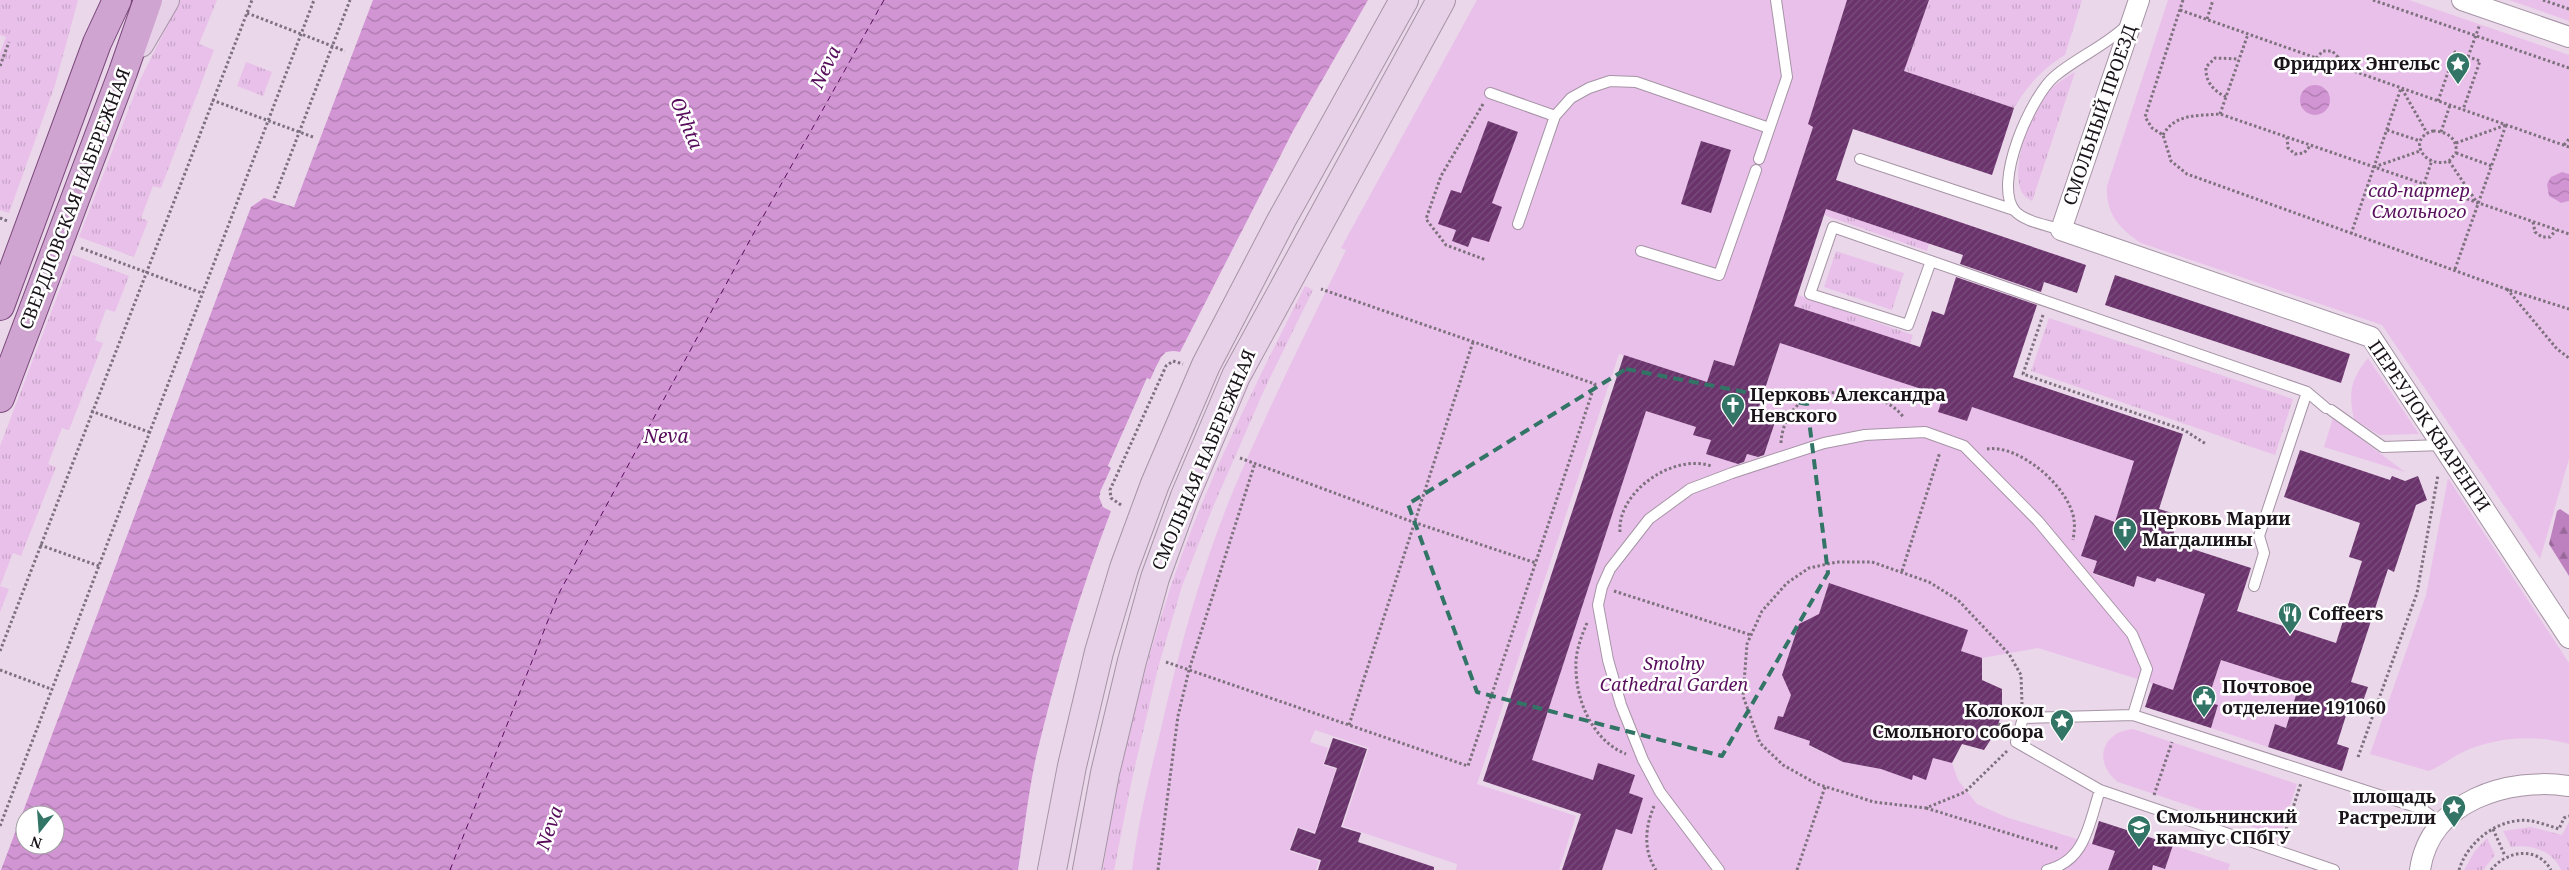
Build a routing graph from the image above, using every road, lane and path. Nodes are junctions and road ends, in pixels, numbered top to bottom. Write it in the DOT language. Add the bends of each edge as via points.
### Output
graph roads {
  1 [pos="103,0"];
  2 [pos="117,0"];
  3 [pos="148,0"];
  4 [pos="165,0"];
  5 [pos="252,0"];
  6 [pos="314,0"];
  7 [pos="350,0"];
  8 [pos="1404,0"];
  9 [pos="1441,0"];
  10 [pos="1776,0"];
  11 [pos="2139,0"];
  12 [pos="2183,0"];
  13 [pos="2212,0"];
  14 [pos="2373,0"];
  15 [pos="2462,0"];
  16 [pos="2543,0"];
  17 [pos="2569,9"];
  18 [pos="2180,10"];
  19 [pos="247,13"];
  20 [pos="2206,19"];
  21 [pos="2132,20"];
  22 [pos="2479,26"];
  23 [pos="301,34"];
  24 [pos="2248,34"];
  25 [pos="2476,36"];
  26 [pos="2569,38"];
  27 [pos="9,42"];
  28 [pos="97,43"];
  29 [pos="332,46"];
  30 [pos="345,51"];
  31 [pos="2468,57"];
  32 [pos="2316,58"];
  33 [pos="2239,59"];
  34 [pos="0,66"];
  35 [pos="2339,66"];
  36 [pos="2569,68"];
  37 [pos="123,72"];
  38 [pos="2401,88"];
  39 [pos="1490,93"];
  40 [pos="2226,97"];
  41 [pos="212,100"];
  42 [pos="2438,101"];
  43 [pos="2450,105"];
  44 [pos="2463,110"];
  45 [pos="2220,114"];
  46 [pos="1555,116"];
  47 [pos="268,120"];
  48 [pos="2506,125"];
  49 [pos="1769,128"];
  50 [pos="2387,130"];
  51 [pos="299,132"];
  52 [pos="2441,132"];
  53 [pos="2427,133"];
  54 [pos="2163,134"];
  55 [pos="313,137"];
  56 [pos="2287,137"];
  57 [pos="2569,139"];
  58 [pos="2420,141"];
  59 [pos="2456,143"];
  60 [pos="2311,145"];
  61 [pos="2564,145"];
  62 [pos="2569,147"];
  63 [pos="2420,151"];
  64 [pos="2456,153"];
  65 [pos="1759,159"];
  66 [pos="1860,160"];
  67 [pos="2432,160"];
  68 [pos="2449,161"];
  69 [pos="2492,166"];
  70 [pos="2374,167"];
  71 [pos="1756,170"];
  72 [pos="2424,184"];
  73 [pos="274,198"];
  74 [pos="2478,204"];
  75 [pos="2014,210"];
  76 [pos="2533,222"];
  77 [pos="1518,224"];
  78 [pos="2061,230"];
  79 [pos="2556,230"];
  80 [pos="2351,234"];
  81 [pos="2569,234"];
  82 [pos="77,246"];
  83 [pos="1641,251"];
  84 [pos="1486,260"];
  85 [pos="1931,261"];
  86 [pos="2454,269"];
  87 [pos="145,272"];
  88 [pos="1321,289"];
  89 [pos="2506,289"];
  90 [pos="202,293"];
  91 [pos="2048,302"];
  92 [pos="0,306"];
  93 [pos="2569,309"];
  94 [pos="1473,342"];
  95 [pos="2569,358"];
  96 [pos="1184,365"];
  97 [pos="2307,392"];
  98 [pos="0,398"];
  99 [pos="91,411"];
  100 [pos="1913,431"];
  101 [pos="149,432"];
  102 [pos="1945,438"];
  103 [pos="2206,444"];
  104 [pos="2444,445"];
  105 [pos="1974,454"];
  106 [pos="1780,456"];
  107 [pos="1240,458"];
  108 [pos="1255,463"];
  109 [pos="1732,473"];
  110 [pos="1121,504"];
  111 [pos="1413,522"];
  112 [pos="40,545"];
  113 [pos="1622,553"];
  114 [pos="2068,557"];
  115 [pos="1536,563"];
  116 [pos="99,566"];
  117 [pos="1902,571"];
  118 [pos="2254,586"];
  119 [pos="1602,587"];
  120 [pos="1598,605"];
  121 [pos="1751,635"];
  122 [pos="2569,638"];
  123 [pos="0,651"];
  124 [pos="1166,662"];
  125 [pos="0,670"];
  126 [pos="1189,670"];
  127 [pos="51,689"];
  128 [pos="2133,715"];
  129 [pos="2023,718"];
  130 [pos="1349,725"];
  131 [pos="2176,729"];
  132 [pos="2016,742"];
  133 [pos="2358,757"];
  134 [pos="1642,760"];
  135 [pos="2305,772"];
  136 [pos="2569,786"];
  137 [pos="1825,787"];
  138 [pos="2100,790"];
  139 [pos="1660,792"];
  140 [pos="2150,807"];
  141 [pos="1926,808"];
  142 [pos="2569,816"];
  143 [pos="2442,824"];
  144 [pos="0,826"];
  145 [pos="2493,829"];
  146 [pos="2279,851"];
  147 [pos="2077,854"];
  148 [pos="2505,856"];
  149 [pos="1052,870"];
  150 [pos="1087,870"];
  151 [pos="1158,870"];
  152 [pos="1656,870"];
  153 [pos="1719,870"];
  154 [pos="1796,870"];
  155 [pos="2046,870"];
  156 [pos="2334,870"];
  157 [pos="2420,870"];
  158 [pos="2460,870"];
  159 [pos="2490,870"];
  160 [pos="2551,870"];
  1 -- 28 [label="main road"];
  2 -- 28 [label="main road, СВЕРДЛОВСКАЯ НАБЕРЕЖНАЯ"];
  3 -- 37 [label="main road, СВЕРДЛОВСКАЯ НАБЕРЕЖНАЯ"];
  4 -- 37 [label="main road"];
  5 -- 19 [label="path"];
  6 -- 23 [label="path"];
  7 -- 29 [label="path"];
  8 -- 149 [label="main road, СМОЛЬНАЯ НАБЕРЕЖНАЯ" via="1281,221 1206,365 1155,484 1124,568 1099,652"];
  9 -- 150 [label="main road, СМОЛЬНАЯ НАБЕРЕЖНАЯ" via="1236,376 1185,496 1155,578 1132,661"];
  10 -- 49 [label="lane" via="1787,77"];
  11 -- 21 [label="street, СМОЛЬНЫЙ ПРОЕЗД"];
  12 -- 18 [label="path"];
  13 -- 20 [label="path"];
  14 -- 25 [label="path"];
  15 -- 26 [label="street"];
  16 -- 17 [label="path"];
  18 -- 20 [label="path"];
  18 -- 54 [label="path" via="2145,117 2152,128"];
  19 -- 23 [label="path"];
  19 -- 41 [label="path"];
  20 -- 24 [label="path"];
  21 -- 75 [label="lane" via="2111,40 2054,76 2036,98 2020,132 2010,165 2009,191"];
  21 -- 78 [label="street, СМОЛЬНЫЙ ПРОЕЗД"];
  22 -- 25 [label="path"];
  23 -- 29 [label="path"];
  23 -- 47 [label="path"];
  24 -- 32 [label="path"];
  24 -- 33 [label="path"];
  25 -- 31 [label="path"];
  25 -- 36 [label="path"];
  27 -- 34 [label="path"];
  28 -- 92 [label="main road, СВЕРДЛОВСКАЯ НАБЕРЕЖНАЯ"];
  29 -- 30 [label="path"];
  29 -- 51 [label="path"];
  31 -- 42 [label="path" via="2455,52"];
  31 -- 44 [label="path" via="2480,61"];
  32 -- 35 [label="path"];
  32 -- 35 [label="path" via="2323,51 2332,51 2338,57"];
  33 -- 40 [label="path"];
  33 -- 40 [label="path" via="2215,58 2206,67 2205,75 2210,84"];
  35 -- 38 [label="path"];
  37 -- 98 [label="main road, СВЕРДЛОВСКАЯ НАБЕРЕЖНАЯ"];
  38 -- 42 [label="path"];
  38 -- 50 [label="path"];
  38 -- 53 [label="path"];
  39 -- 46 [label="lane"];
  39 -- 84 [label="path" via="1441,176 1426,220 1446,245"];
  40 -- 45 [label="path"];
  41 -- 47 [label="path"];
  41 -- 87 [label="path"];
  42 -- 43 [label="path"];
  43 -- 44 [label="path"];
  43 -- 52 [label="path"];
  44 -- 48 [label="path"];
  45 -- 54 [label="path" via="2181,118 2168,124"];
  45 -- 56 [label="path"];
  46 -- 49 [label="lane" via="1571,98 1589,88 1610,81 1636,82"];
  46 -- 77 [label="lane"];
  47 -- 51 [label="path"];
  47 -- 90 [label="path"];
  48 -- 59 [label="path"];
  48 -- 61 [label="path"];
  48 -- 69 [label="path"];
  49 -- 65 [label="lane"];
  50 -- 58 [label="path"];
  50 -- 70 [label="path"];
  51 -- 55 [label="path"];
  51 -- 73 [label="path"];
  52 -- 53 [label="path"];
  52 -- 59 [label="path" via="2451,136"];
  53 -- 58 [label="path"];
  54 -- 80 [label="path" via="2171,161 2187,174"];
  56 -- 60 [label="path"];
  56 -- 60 [label="path" via="2288,148 2296,154 2304,153"];
  57 -- 61 [label="path"];
  58 -- 63 [label="path"];
  59 -- 64 [label="path"];
  60 -- 70 [label="path"];
  61 -- 62 [label="path"];
  63 -- 67 [label="path"];
  63 -- 70 [label="path"];
  64 -- 68 [label="path"];
  64 -- 69 [label="path"];
  66 -- 75 [label="lane"];
  67 -- 68 [label="path"];
  67 -- 72 [label="path"];
  68 -- 74 [label="path"];
  69 -- 74 [label="path"];
  70 -- 72 [label="path"];
  70 -- 80 [label="path"];
  71 -- 83 [label="lane" via="1719,275"];
  72 -- 74 [label="path"];
  74 -- 76 [label="path"];
  74 -- 86 [label="path"];
  75 -- 78 [label="lane" via="2021,216"];
  76 -- 79 [label="path"];
  76 -- 79 [label="path" via="2535,232 2542,237 2550,236"];
  78 -- 104 [label="street, ПЕРЕУЛОК КВАРЕНГИ" via="2371,337"];
  79 -- 81 [label="path"];
  80 -- 86 [label="path"];
  82 -- 87 [label="path"];
  85 -- 85 [label="lane" via="1833,227 1810,294 1908,325"];
  85 -- 91 [label="lane"];
  86 -- 89 [label="path"];
  87 -- 90 [label="path"];
  87 -- 99 [label="path"];
  88 -- 94 [label="path"];
  89 -- 93 [label="path"];
  89 -- 95 [label="path" via="2557,349"];
  90 -- 101 [label="path"];
  91 -- 97 [label="lane"];
  91 -- 103 [label="path" via="2023,374 2184,430"];
  94 -- 111 [label="path"];
  94 -- 115 [label="path" via="1596,384"];
  96 -- 110 [label="path" via="1173,361 1166,366 1110,490 1111,498"];
  97 -- 104 [label="lane" via="2383,447"];
  97 -- 118 [label="lane" via="2258,536 2264,553"];
  99 -- 101 [label="path"];
  99 -- 112 [label="path"];
  100 -- 102 [label="lane"];
  100 -- 106 [label="lane" via="1866,435"];
  100 -- 106 [label="path" via="1902,415 1879,399 1847,392 1810,395 1790,412 1781,434"];
  101 -- 116 [label="path"];
  102 -- 105 [label="lane"];
  102 -- 117 [label="path"];
  104 -- 122 [label="street, ПЕРЕУЛОК КВАРЕНГИ"];
  104 -- 133 [label="path" via="2417,593"];
  105 -- 114 [label="lane"];
  105 -- 114 [label="path" via="1989,448 2015,453 2042,471 2064,495 2074,520"];
  106 -- 109 [label="lane"];
  107 -- 108 [label="path"];
  108 -- 111 [label="path"];
  108 -- 126 [label="path"];
  109 -- 113 [label="lane" via="1690,489 1649,519"];
  109 -- 113 [label="path" via="1704,463 1675,466 1644,483 1628,501 1619,522"];
  111 -- 115 [label="path"];
  111 -- 130 [label="path"];
  112 -- 116 [label="path"];
  112 -- 123 [label="path"];
  113 -- 119 [label="lane"];
  114 -- 128 [label="lane" via="2132,634 2147,669"];
  115 -- 130 [label="path" via="1468,766"];
  116 -- 127 [label="path"];
  117 -- 121 [label="path" via="1872,562 1837,562 1809,568 1787,582 1762,611"];
  117 -- 129 [label="path" via="1929,582 1958,600 2008,654 2020,675"];
  119 -- 120 [label="lane"];
  119 -- 121 [label="path"];
  120 -- 134 [label="lane" via="1621,706"];
  120 -- 134 [label="path" via="1588,620 1580,644 1576,668 1581,704 1600,735 1620,751"];
  121 -- 137 [label="path" via="1746,644 1743,696 1760,743 1783,765"];
  124 -- 126 [label="path"];
  125 -- 127 [label="path"];
  126 -- 130 [label="path"];
  126 -- 151 [label="path" via="1178,716"];
  127 -- 144 [label="path"];
  128 -- 129 [label="lane"];
  128 -- 131 [label="lane"];
  129 -- 132 [label="lane"];
  131 -- 135 [label="lane"];
  131 -- 140 [label="path"];
  132 -- 138 [label="lane"];
  132 -- 141 [label="path" via="1965,792"];
  134 -- 139 [label="lane"];
  135 -- 143 [label="lane" via="2422,809"];
  135 -- 146 [label="path"];
  136 -- 143 [label="street" via="2525,784 2497,789 2458,808"];
  137 -- 141 [label="path" via="1874,802"];
  137 -- 154 [label="path"];
  138 -- 140 [label="lane"];
  138 -- 147 [label="lane"];
  139 -- 152 [label="path" via="1646,832 1648,859"];
  139 -- 153 [label="lane"];
  140 -- 146 [label="lane"];
  141 -- 147 [label="path"];
  142 -- 145 [label="path" via="2564,818 2559,829 2531,821"];
  143 -- 157 [label="street" via="2430,841"];
  145 -- 148 [label="path"];
  145 -- 158 [label="path" via="2467,852"];
  146 -- 156 [label="lane"];
  147 -- 155 [label="lane" via="2066,863"];
  148 -- 159 [label="path"];
  148 -- 160 [label="path" via="2529,854 2540,858"];
}
